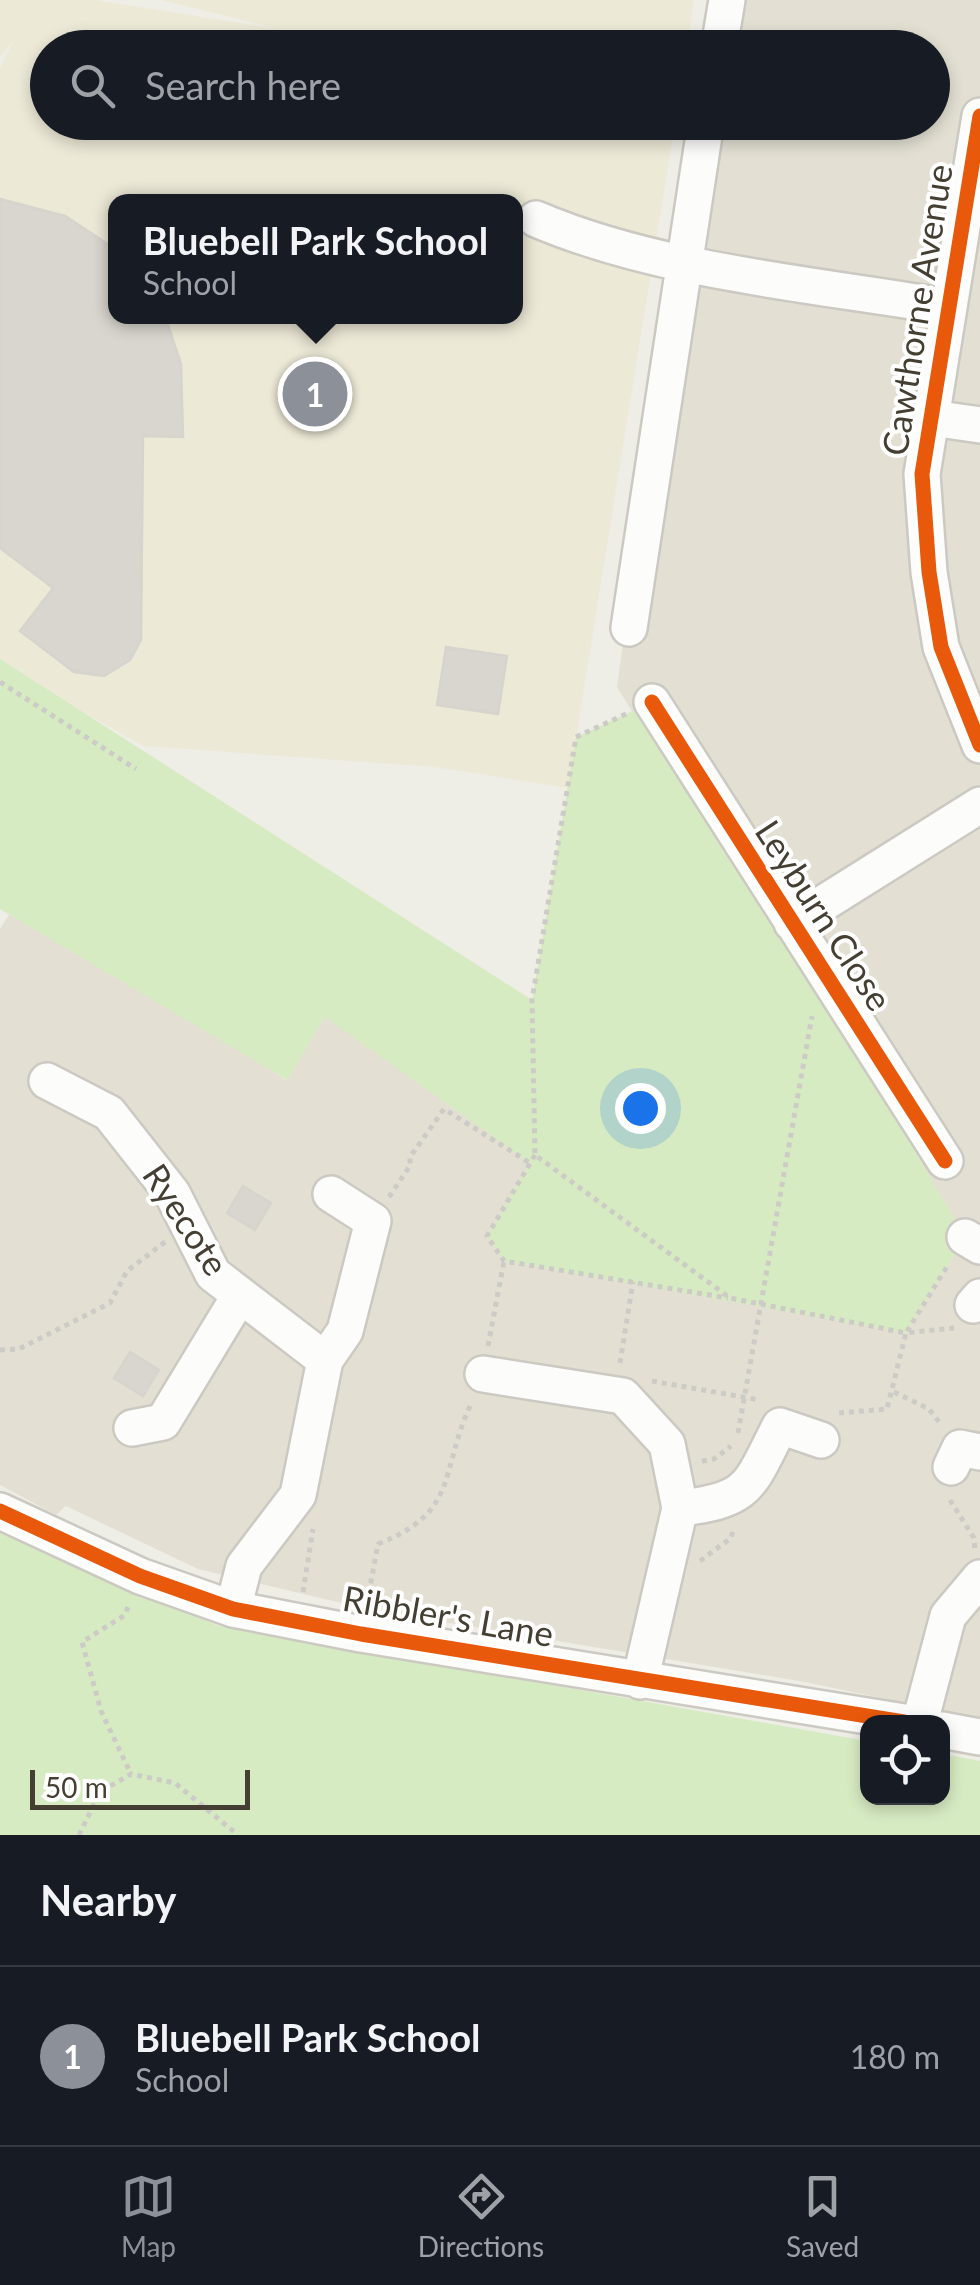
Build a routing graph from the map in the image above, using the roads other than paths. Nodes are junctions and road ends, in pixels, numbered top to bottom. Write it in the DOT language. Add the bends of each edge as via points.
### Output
graph roads {
  1 [pos="726,0"];
  2 [pos="722,30"];
  3 [pos="980,116"];
  4 [pos="703,140"];
  5 [pos="536,219"];
  6 [pos="683,261"];
  7 [pos="948,307"];
  8 [pos="932,418"];
  9 [pos="980,426"];
  10 [pos="629,628"];
  11 [pos="652,702"];
  12 [pos="980,745"];
  13 [pos="980,806"];
  14 [pos="792,923"];
  15 [pos="47,1081"];
  16 [pos="945,1162"];
  17 [pos="331,1194"];
  18 [pos="240,1295"];
  19 [pos="325,1360"];
  20 [pos="483,1374"];
  21 [pos="829,1427"];
  22 [pos="132,1428"];
  23 [pos="680,1508"];
  24 [pos="0,1511"];
  25 [pos="978,1580"];
  26 [pos="233,1609"];
  27 [pos="640,1680"];
  28 [pos="860,1715"];
  29 [pos="922,1715"];
  30 [pos="950,1731"];
  31 [pos="980,1737"];
  1 -- 2 [label="street"];
  3 -- 7 [label="street, Cawthorne Avenue"];
  4 -- 6 [label="street"];
  5 -- 6 [label="street" via="581,238"];
  6 -- 7 [label="street"];
  6 -- 10 [label="street"];
  7 -- 8 [label="street, Cawthorne Avenue"];
  8 -- 9 [label="street"];
  8 -- 12 [label="street, Cawthorne Avenue" via="922,474 928,572 941,647"];
  11 -- 14 [label="street, Leyburn Close"];
  13 -- 14 [label="street"];
  14 -- 16 [label="street, Leyburn Close"];
  15 -- 18 [label="street, Ryecote" via="110,1113 172,1193 213,1274"];
  17 -- 19 [label="street" via="373,1221 344,1331"];
  18 -- 19 [label="street, Ryecote"];
  18 -- 22 [label="street" via="164,1422"];
  19 -- 26 [label="street" via="298,1495 244,1566"];
  20 -- 23 [label="street" via="617,1385 667,1444"];
  21 -- 23 [label="street" via="780,1426 743,1490 721,1503"];
  23 -- 27 [label="street"];
  24 -- 26 [label="street, Ribbler's Lane" via="140,1576"];
  25 -- 29 [label="street" via="948,1616"];
  26 -- 27 [label="street, Ribbler's Lane"];
  27 -- 28 [label="street, Ribbler's Lane"];
  30 -- 31 [label="street"];
}
